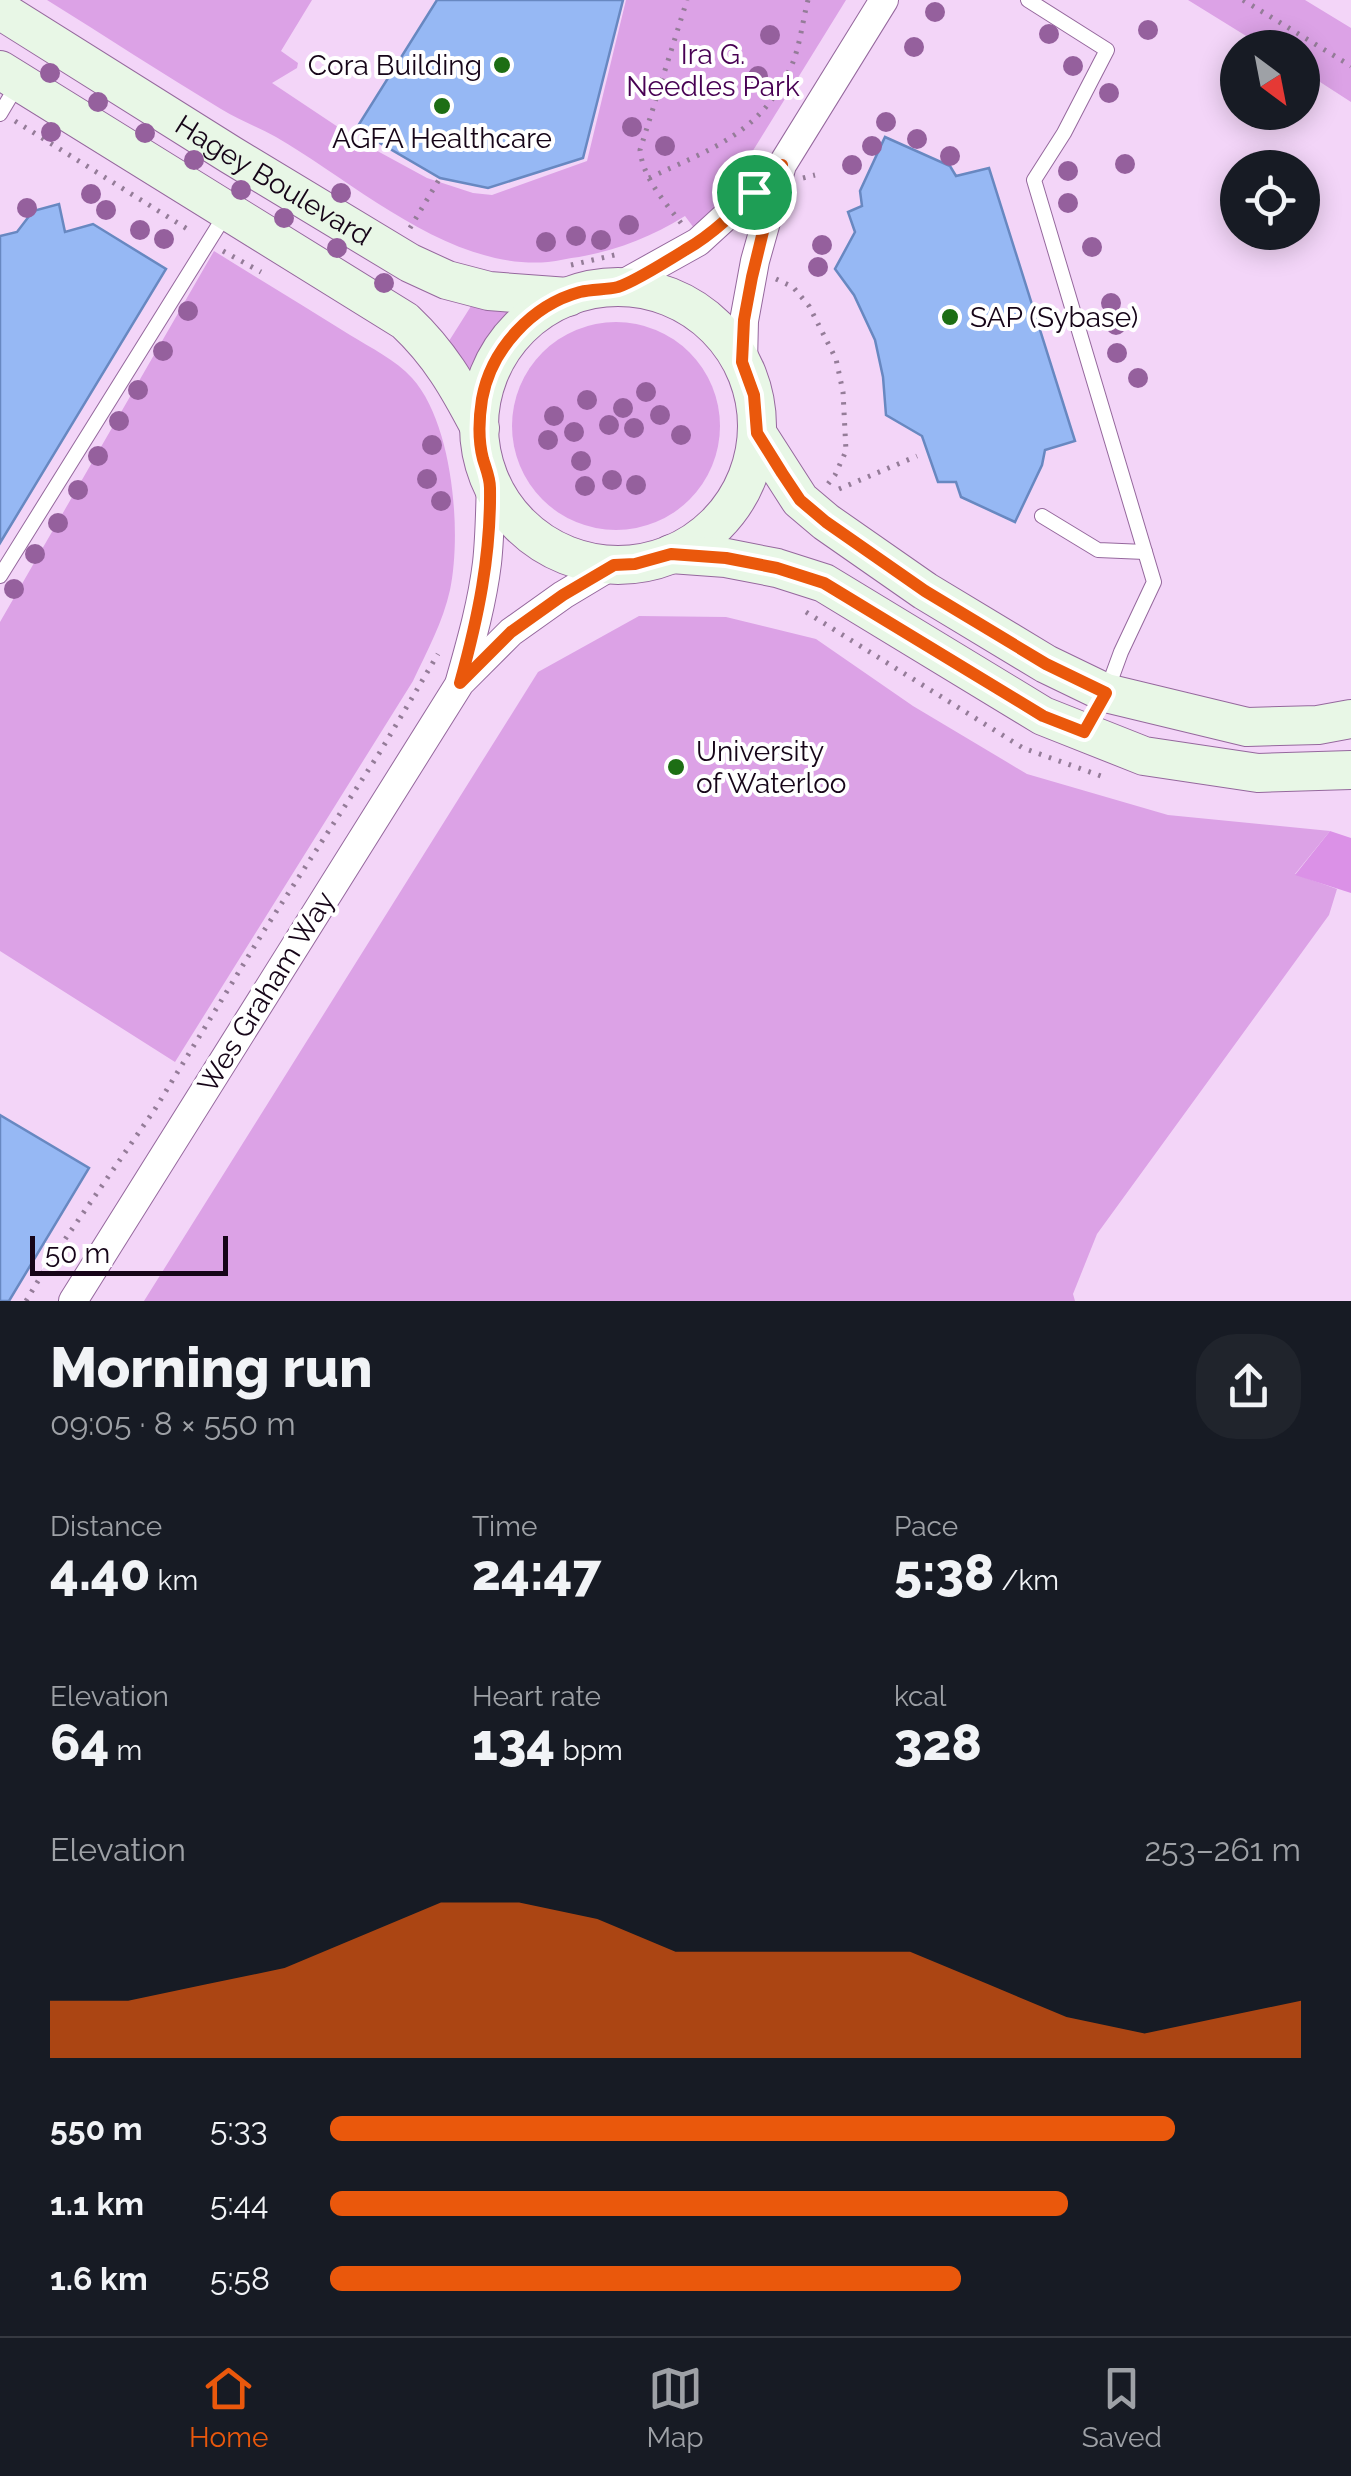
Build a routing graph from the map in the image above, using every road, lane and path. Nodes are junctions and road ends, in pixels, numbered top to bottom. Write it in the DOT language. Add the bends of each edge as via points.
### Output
graph roads {
  1 [pos="687,0"];
  2 [pos="808,0"];
  3 [pos="884,0"];
  4 [pos="1028,0"];
  5 [pos="1243,0"];
  6 [pos="0,10"];
  7 [pos="1351,66"];
  8 [pos="10,76"];
  9 [pos="0,114"];
  10 [pos="782,165"];
  11 [pos="440,178"];
  12 [pos="649,178"];
  13 [pos="228,211"];
  14 [pos="398,220"];
  15 [pos="671,233"];
  16 [pos="632,251"];
  17 [pos="779,278"];
  18 [pos="562,282"];
  19 [pos="618,286"];
  20 [pos="742,362"];
  21 [pos="480,428"];
  22 [pos="757,433"];
  23 [pos="918,456"];
  24 [pos="490,482"];
  25 [pos="830,482"];
  26 [pos="839,489"];
  27 [pos="1042,516"];
  28 [pos="1144,552"];
  29 [pos="671,554"];
  30 [pos="614,565"];
  31 [pos="0,576"];
  32 [pos="441,645"];
  33 [pos="460,683"];
  34 [pos="1106,693"];
  35 [pos="1351,719"];
  36 [pos="1084,732"];
  37 [pos="1351,770"];
  38 [pos="26,1301"];
  39 [pos="73,1301"];
  1 -- 12 [label="path" via="640,150"];
  2 -- 12 [label="path" via="790,70 766,108 734,138"];
  3 -- 10 [label="street"];
  4 -- 28 [label="lane" via="1107,50 1034,180"];
  5 -- 7 [label="path"];
  6 -- 18 [label="street, Hagey Boulevard" via="447,280 489,291"];
  8 -- 9 [label="lane"];
  8 -- 13 [label="street, Hagey Boulevard"];
  10 -- 19 [label="street" via="698,242"];
  10 -- 20 [label="street" via="752,277"];
  11 -- 14 [label="path" via="410,228"];
  12 -- 15 [label="path" via="683,225"];
  13 -- 21 [label="street, Hagey Boulevard" via="405,322 451,373"];
  13 -- 31 [label="lane"];
  16 -- 18 [label="path"];
  17 -- 25 [label="path" via="809,306 836,359 846,451"];
  18 -- 19 [label="street"];
  18 -- 21 [label="street" via="508,342 487,379"];
  19 -- 20 [label="street" via="664,294 694,309 720,330"];
  20 -- 22 [label="street"];
  21 -- 24 [label="street"];
  22 -- 29 [label="street" via="754,461 732,506 697,540"];
  22 -- 34 [label="street" via="800,500 826,522 925,591"];
  23 -- 26 [label="path"];
  24 -- 30 [label="street" via="535,537 559,552"];
  24 -- 33 [label="street, Wes Graham Way" via="487,564"];
  27 -- 28 [label="lane" via="1098,550"];
  28 -- 34 [label="lane" via="1154,582"];
  29 -- 30 [label="street"];
  29 -- 36 [label="street" via="726,558 824,583 1043,716"];
  30 -- 33 [label="street, Wes Graham Way" via="511,632"];
  32 -- 38 [label="path" via="155,1109"];
  33 -- 39 [label="street, Wes Graham Way"];
  34 -- 35 [label="street" via="1247,727"];
  34 -- 36 [label="lane"];
  36 -- 37 [label="street" via="1144,756 1258,773"];
}
